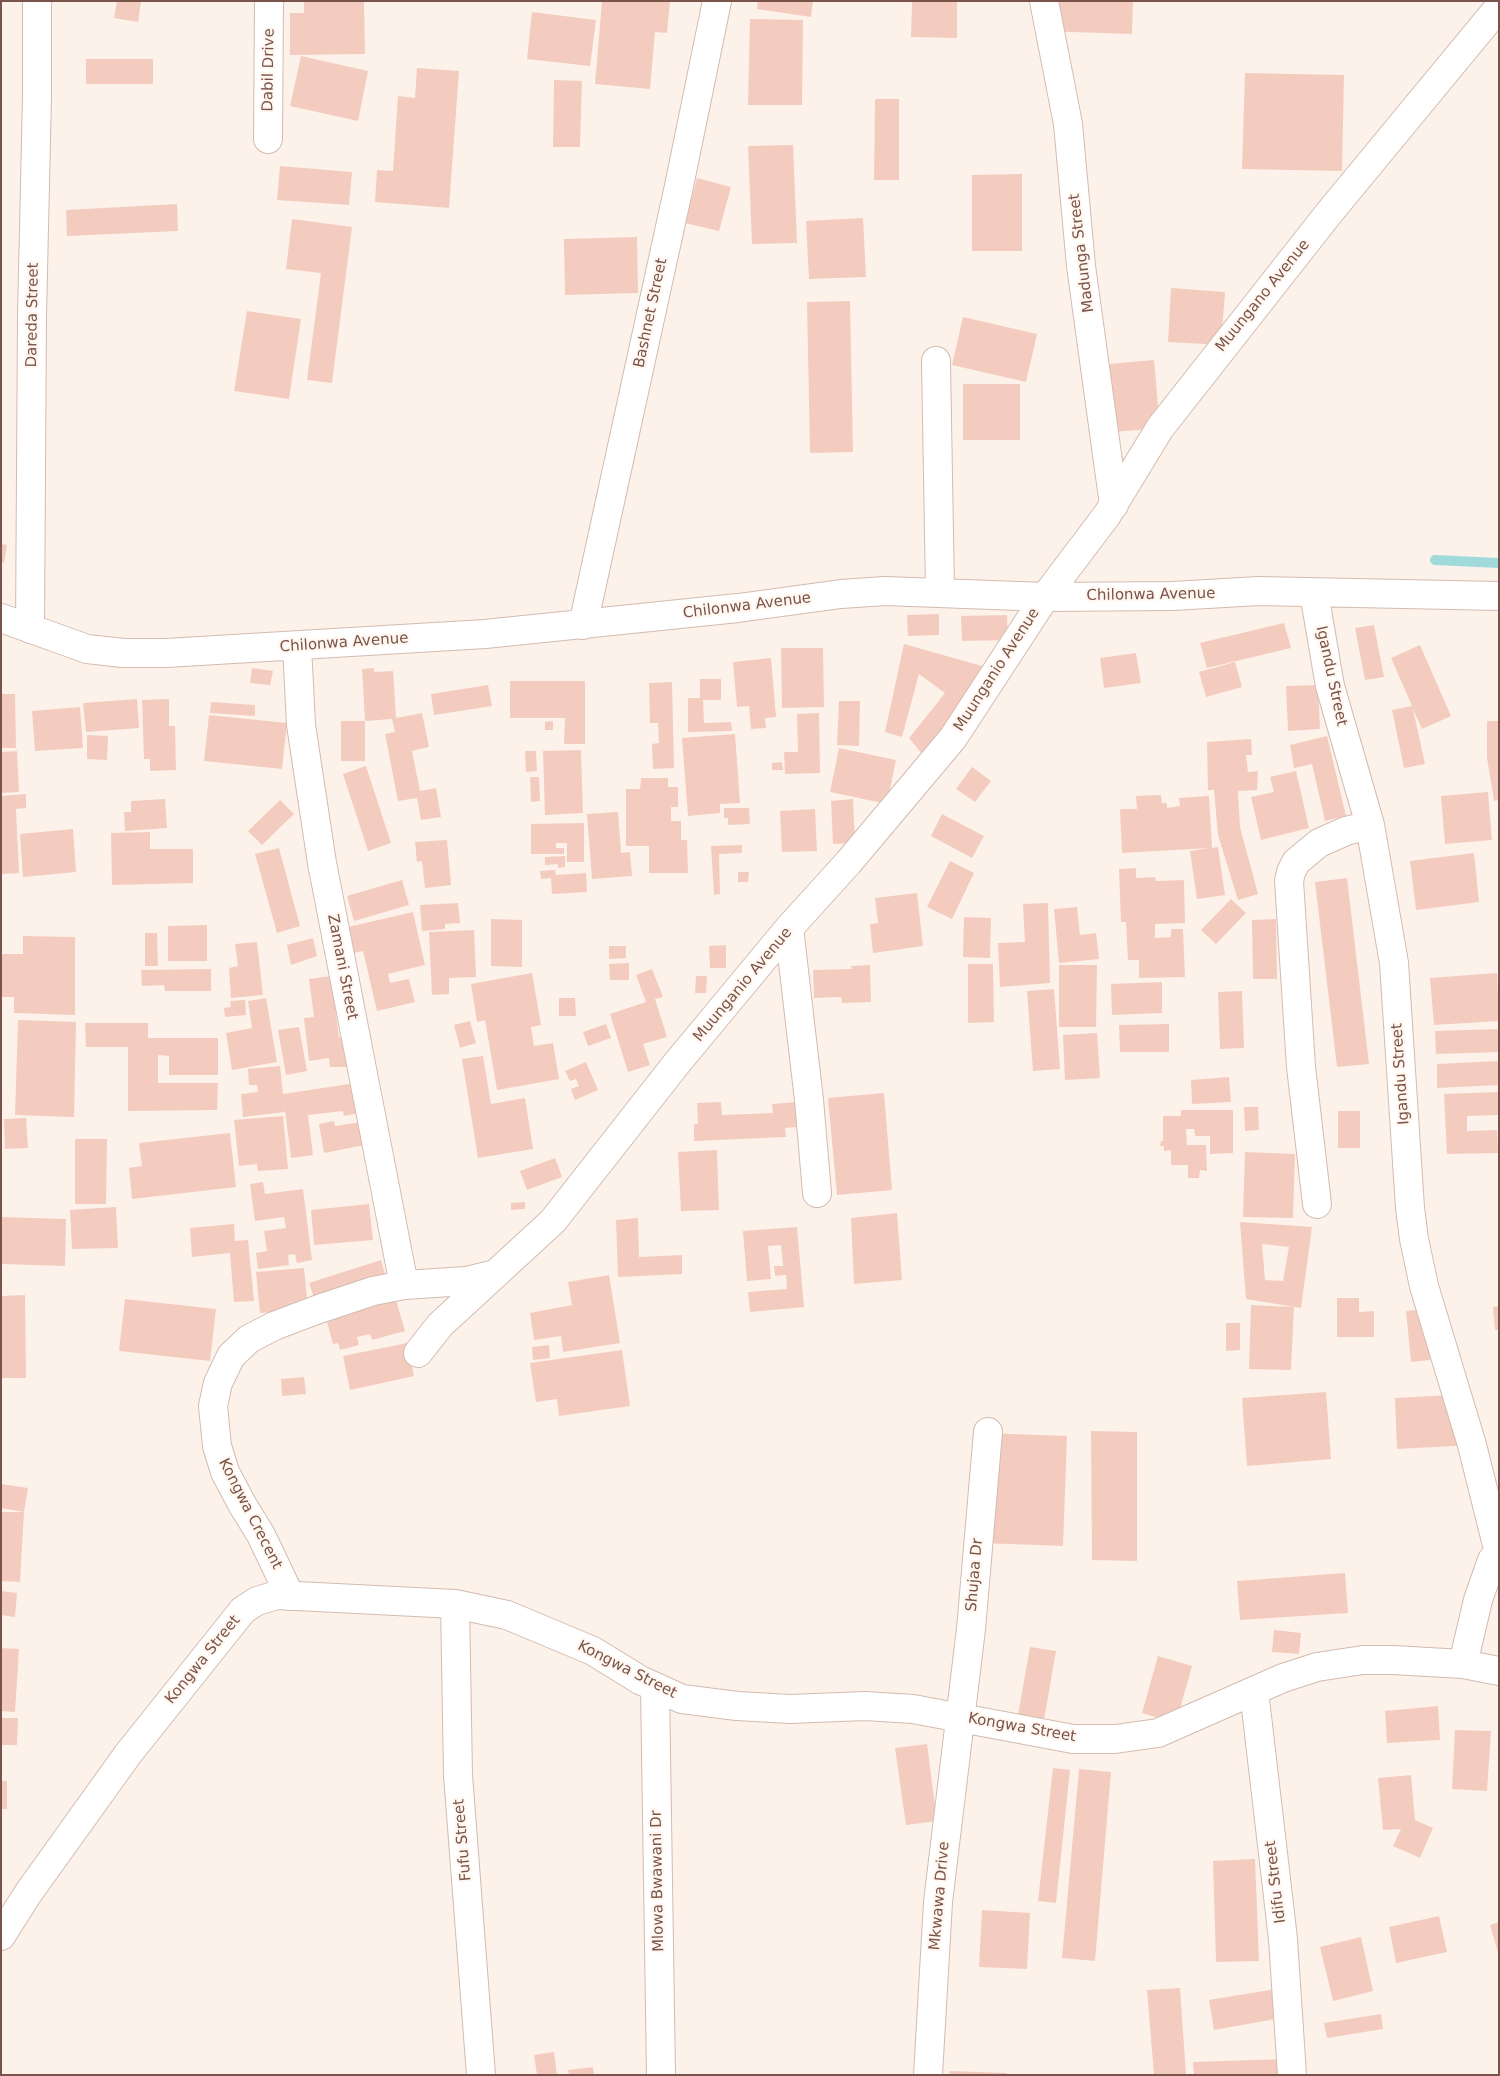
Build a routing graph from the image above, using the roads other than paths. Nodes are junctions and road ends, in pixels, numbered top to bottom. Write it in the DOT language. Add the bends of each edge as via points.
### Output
graph roads {
  1 [pos="37,1"];
  2 [pos="269,1"];
  3 [pos="717,1"];
  4 [pos="1044,1"];
  5 [pos="1499,7"];
  6 [pos="268,138"];
  7 [pos="936,361"];
  8 [pos="1114,505"];
  9 [pos="940,592"];
  10 [pos="1314,592"];
  11 [pos="1499,596"];
  12 [pos="1045,597"];
  13 [pos="1,618"];
  14 [pos="583,625"];
  15 [pos="30,629"];
  16 [pos="297,646"];
  17 [pos="1370,825"];
  18 [pos="789,928"];
  19 [pos="816,1193"];
  20 [pos="1317,1204"];
  21 [pos="495,1274"];
  22 [pos="404,1285"];
  23 [pos="418,1353"];
  24 [pos="988,1432"];
  25 [pos="1499,1553"];
  26 [pos="290,1596"];
  27 [pos="455,1604"];
  28 [pos="1463,1664"];
  29 [pos="1499,1671"];
  30 [pos="654,1687"];
  31 [pos="1254,1691"];
  32 [pos="960,1717"];
  33 [pos="1,1936"];
  34 [pos="481,2075"];
  35 [pos="660,2075"];
  36 [pos="928,2075"];
  37 [pos="1292,2075"];
  1 -- 15 [label="street, Dareda Street"];
  2 -- 6 [label="street, Dabil Drive"];
  3 -- 14 [label="street, Bashnet Street"];
  4 -- 8 [label="street, Madunga Street" via="1068,124 1081,266"];
  5 -- 8 [label="street, Muungano Avenue" via="1206,367 1160,428"];
  7 -- 9 [label="street"];
  8 -- 12 [label="street, Muungano Avenue"];
  9 -- 12 [label="street, Chilonwa Avenue"];
  9 -- 14 [label="street, Chilonwa Avenue" via="841,594"];
  10 -- 11 [label="street, Chilonwa Avenue"];
  10 -- 12 [label="street, Chilonwa Avenue"];
  10 -- 17 [label="street, Igandu Street" via="1330,686"];
  12 -- 18 [label="street, Muunganio Avenue" via="953,738"];
  13 -- 15 [label="street, Chilonwa Avenue"];
  14 -- 16 [label="street, Chilonwa Avenue"];
  15 -- 16 [label="street, Chilonwa Avenue" via="87,649 123,653"];
  16 -- 22 [label="street, Zamani Street" via="302,735 322,863"];
  17 -- 20 [label="street" via="1319,843 1296,862 1288,881 1301,1067"];
  17 -- 25 [label="street, Igandu Street" via="1394,963 1414,1239 1424,1286 1472,1445"];
  18 -- 19 [label="street"];
  18 -- 21 [label="street, Muunganio Avenue" via="553,1221"];
  21 -- 22 [label="street, Kongwa Crecent" via="466,1281"];
  21 -- 23 [label="street, Muunganio Avenue" via="440,1325"];
  22 -- 26 [label="street, Kongwa Crecent" via="319,1308 248,1339 231,1356 218,1383 213,1406 217,1446 225,1472"];
  24 -- 32 [label="street, Shujaa Dr"];
  25 -- 28 [label="street" via="1492,1560 1478,1600"];
  26 -- 27 [label="street, Kongwa Street"];
  26 -- 33 [label="street, Kongwa Street" via="276,1595 243,1610 128,1754"];
  27 -- 30 [label="street, Kongwa Street" via="507,1615 545,1630 592,1651"];
  27 -- 34 [label="street, Fufu Street" via="458,1775"];
  28 -- 29 [label="street, Kongwa Street"];
  28 -- 31 [label="street, Kongwa Street" via="1393,1660 1317,1666"];
  30 -- 32 [label="street, Kongwa Street" via="682,1699 737,1706 790,1709 864,1706 913,1709"];
  30 -- 35 [label="street, Mlowa Bwawani Dr"];
  31 -- 32 [label="street, Kongwa Street" via="1158,1732 1115,1739 1073,1739"];
  31 -- 37 [label="street, Idifu Street" via="1283,1939"];
  32 -- 36 [label="street, Mkwawa Drive" via="938,1902"];
}
